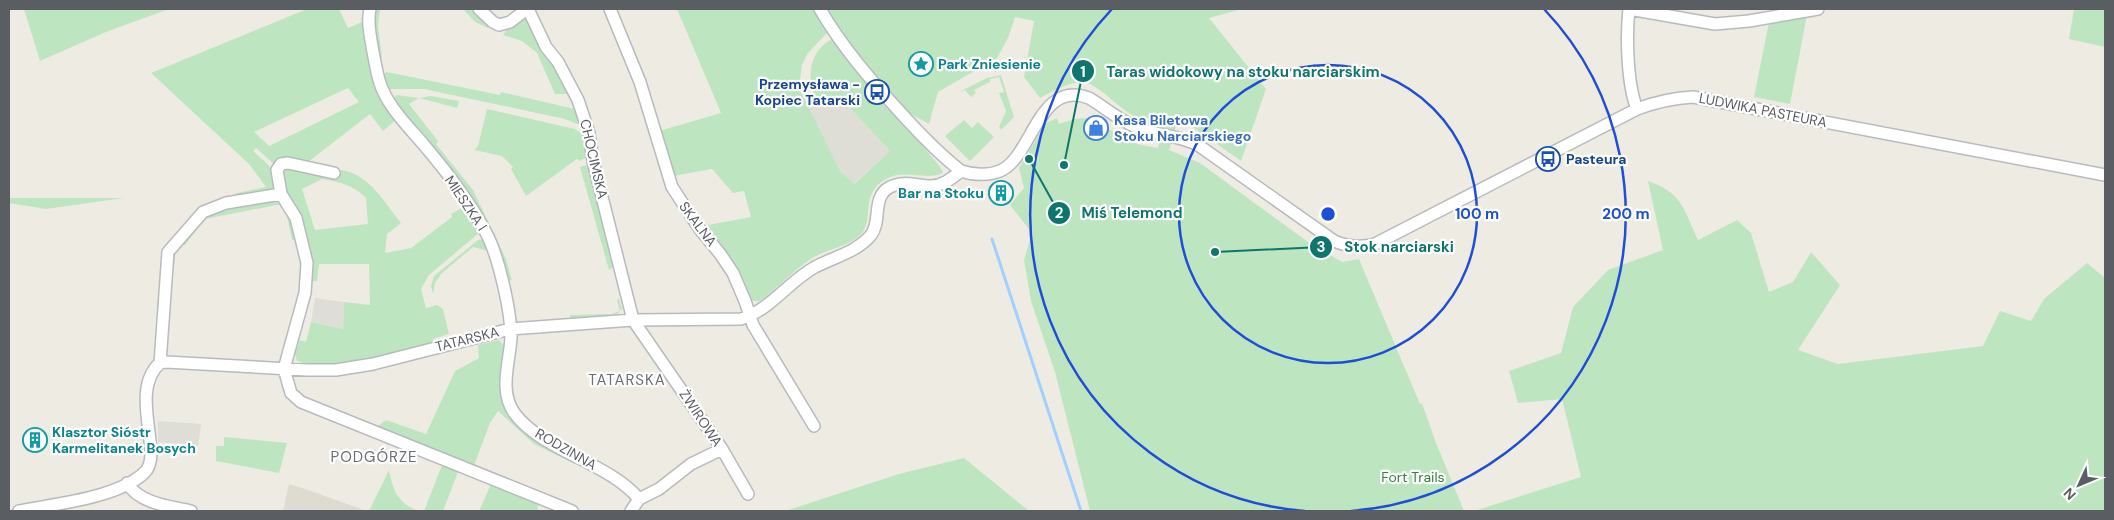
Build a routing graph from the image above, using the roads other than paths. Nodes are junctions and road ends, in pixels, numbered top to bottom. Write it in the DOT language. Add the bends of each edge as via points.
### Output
graph roads {
  1 [pos="370,9"];
  2 [pos="479,9"];
  3 [pos="527,9"];
  4 [pos="610,9"];
  5 [pos="820,9"];
  6 [pos="1629,9"];
  7 [pos="1818,9"];
  8 [pos="1637,109"];
  9 [pos="961,171"];
  10 [pos="334,173"];
  11 [pos="2105,175"];
  12 [pos="281,194"];
  13 [pos="750,316"];
  14 [pos="633,320"];
  15 [pos="510,329"];
  16 [pos="160,363"];
  17 [pos="284,369"];
  18 [pos="814,426"];
  19 [pos="722,449"];
  20 [pos="127,484"];
  21 [pos="748,494"];
  22 [pos="639,499"];
  23 [pos="19,511"];
  24 [pos="191,511"];
  25 [pos="572,511"];
  26 [pos="631,511"];
  1 -- 15 [label="street, MIESZKA I" via="369,26 379,81 392,106 451,179 486,231 496,254"];
  2 -- 3 [label="street" via="499,25 510,22"];
  3 -- 14 [label="street, CHOCIMSKA" via="578,100 589,133"];
  4 -- 13 [label="street, SKALNA" via="640,82 672,186 733,273"];
  5 -- 9 [label="street" via="862,71"];
  6 -- 7 [label="street" via="1716,24"];
  6 -- 8 [label="street" via="1627,27 1632,97"];
  8 -- 9 [label="street, LUDWIKA PASTEURA" via="1366,246 1348,246 1334,241 1189,140 1137,128 1081,95 1063,99 1047,109 1014,161 1002,170 971,174"];
  8 -- 11 [label="street, LUDWIKA PASTEURA" via="1655,102 1693,97"];
  9 -- 13 [label="street, TATARSKA" via="944,183 931,186 904,183 889,188 878,204 872,234 846,254 814,268"];
  10 -- 12 [label="street" via="281,164 277,170"];
  12 -- 16 [label="street" via="226,203 203,212 168,252"];
  12 -- 17 [label="street" via="296,218 307,263 305,293"];
  13 -- 14 [label="street, TATARSKA" via="741,319"];
  13 -- 18 [label="street, SKALNA"];
  14 -- 15 [label="street, TATARSKA"];
  14 -- 19 [label="street, ŻWIROWA"];
  15 -- 17 [label="street, TATARSKA" via="343,370"];
  15 -- 22 [label="street, RODZINNA" via="507,396 515,414 540,435 620,482"];
  16 -- 17 [label="street, TATARSKA"];
  16 -- 20 [label="street" via="151,376 146,393 150,466 144,474"];
  17 -- 25 [label="street" via="291,393 301,402"];
  19 -- 21 [label="street, ŻWIROWA"];
  19 -- 22 [label="street" via="691,464 659,489"];
  20 -- 23 [label="street" via="98,495"];
  20 -- 24 [label="street" via="148,501"];
  22 -- 26 [label="street"];
}
